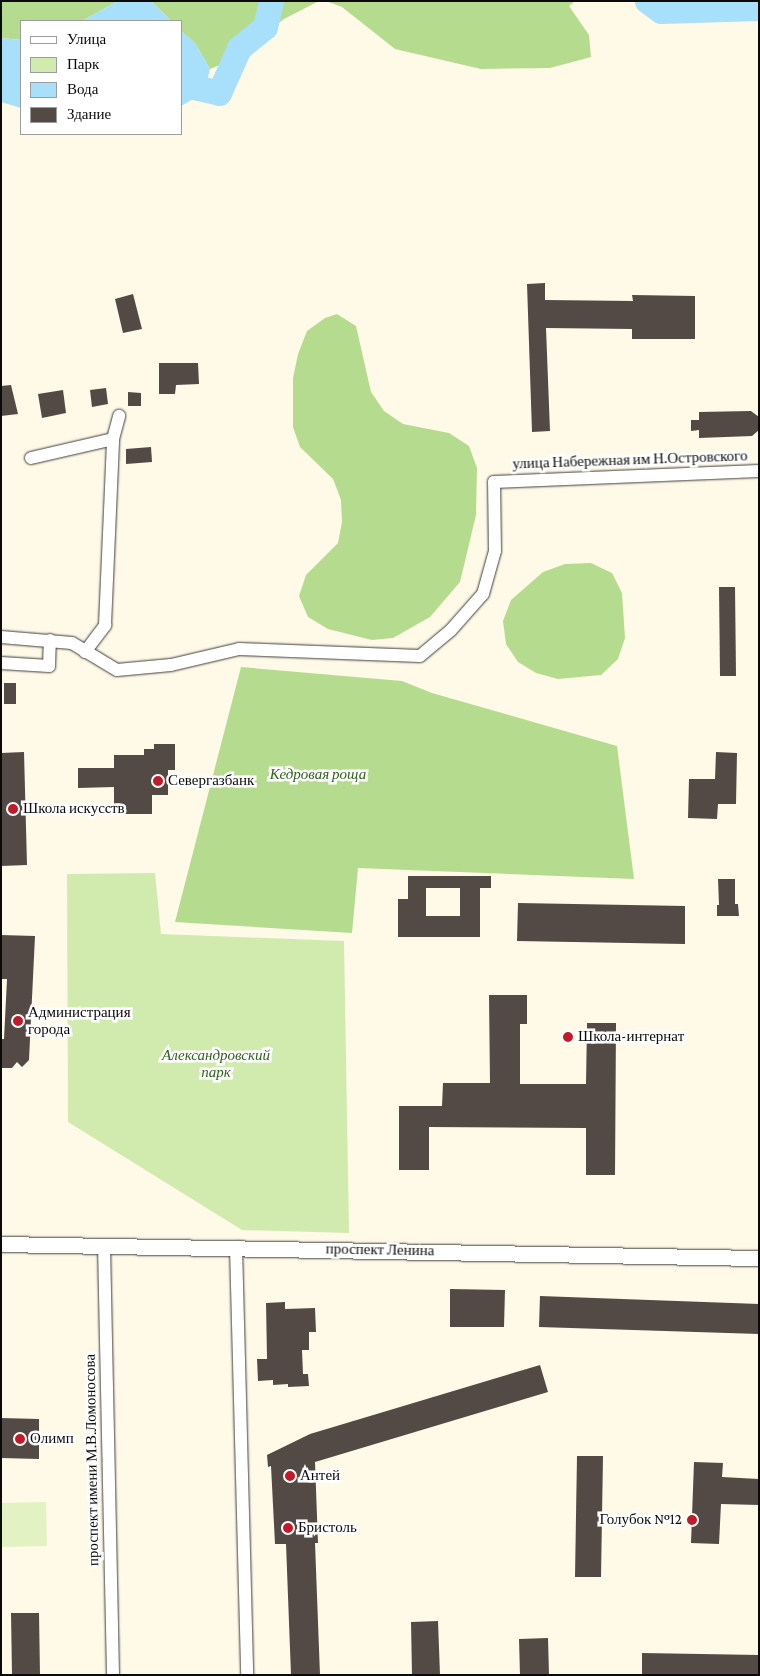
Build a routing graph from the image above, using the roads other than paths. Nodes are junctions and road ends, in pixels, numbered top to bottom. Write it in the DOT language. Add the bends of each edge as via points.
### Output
graph roads {
  1 [pos="119,416"];
  2 [pos="113,439"];
  3 [pos="31,458"];
  4 [pos="759,471"];
  5 [pos="1,637"];
  6 [pos="50,640"];
  7 [pos="86,652"];
  8 [pos="1,663"];
  9 [pos="1,1244"];
  10 [pos="104,1245"];
  11 [pos="236,1247"];
  12 [pos="759,1258"];
  13 [pos="113,1675"];
  14 [pos="248,1675"];
  1 -- 2 [label="street"];
  2 -- 3 [label="street"];
  2 -- 7 [label="street" via="105,625"];
  4 -- 7 [label="street, улица Набережная им Н.Островского" via="494,482 495,551 483,594 451,630 420,656 239,649 171,665 117,670"];
  5 -- 6 [label="street"];
  6 -- 7 [label="street" via="72,643"];
  6 -- 8 [label="street" via="49,666"];
  9 -- 10 [label="street, проспект Ленина"];
  10 -- 11 [label="street, проспект Ленина"];
  10 -- 13 [label="street, проспект имени М.В.Ломоносова"];
  11 -- 12 [label="street, проспект Ленина"];
  11 -- 14 [label="street"];
}
